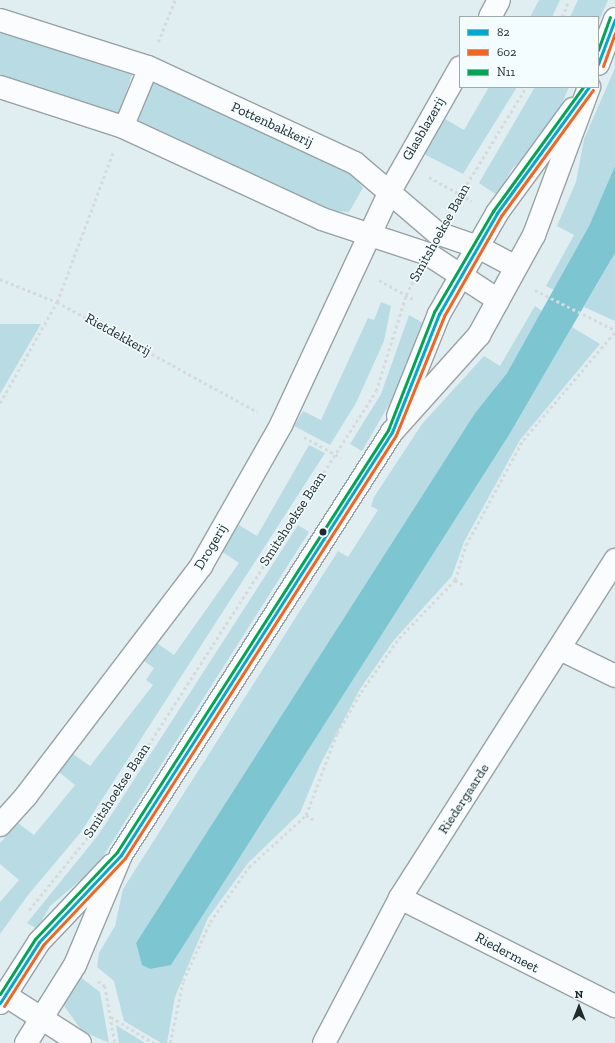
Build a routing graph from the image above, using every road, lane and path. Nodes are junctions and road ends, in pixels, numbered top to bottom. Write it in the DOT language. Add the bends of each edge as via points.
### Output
graph roads {
  1 [pos="175,0"];
  2 [pos="499,0"];
  3 [pos="569,0"];
  4 [pos="491,16"];
  5 [pos="562,16"];
  6 [pos="615,19"];
  7 [pos="0,20"];
  8 [pos="599,61"];
  9 [pos="148,67"];
  10 [pos="459,70"];
  11 [pos="0,87"];
  12 [pos="525,88"];
  13 [pos="588,88"];
  14 [pos="589,88"];
  15 [pos="123,127"];
  16 [pos="390,190"];
  17 [pos="438,233"];
  18 [pos="368,235"];
  19 [pos="478,247"];
  20 [pos="428,254"];
  21 [pos="516,267"];
  22 [pos="460,278"];
  23 [pos="0,279"];
  24 [pos="544,295"];
  25 [pos="498,300"];
  26 [pos="57,302"];
  27 [pos="615,331"];
  28 [pos="0,403"];
  29 [pos="282,425"];
  30 [pos="392,432"];
  31 [pos="334,454"];
  32 [pos="615,560"];
  33 [pos="455,580"];
  34 [pos="464,585"];
  35 [pos="560,649"];
  36 [pos="615,676"];
  37 [pos="306,815"];
  38 [pos="314,820"];
  39 [pos="0,825"];
  40 [pos="121,855"];
  41 [pos="400,898"];
  42 [pos="25,915"];
  43 [pos="2,999"];
  44 [pos="615,1006"];
  45 [pos="111,1017"];
  46 [pos="42,1018"];
  47 [pos="26,1043"];
  48 [pos="80,1043"];
  49 [pos="154,1043"];
  50 [pos="170,1043"];
  51 [pos="324,1043"];
  1 -- 9 [label="path"];
  2 -- 4 [label="street"];
  3 -- 5 [label="path"];
  6 -- 8 [label="street"];
  7 -- 9 [label="street, Pottenbakkerij"];
  9 -- 15 [label="street"];
  9 -- 16 [label="street, Pottenbakkerij" via="355,163"];
  10 -- 16 [label="street, Glasblazerij"];
  11 -- 15 [label="street"];
  12 -- 17 [label="path, Smitshoekse Baan"];
  13 -- 19 [label="street" via="505,202"];
  14 -- 21 [label="street" via="534,235"];
  15 -- 18 [label="street" via="322,219"];
  15 -- 26 [label="path"];
  16 -- 17 [label="street, Pottenbakkerij"];
  16 -- 18 [label="street"];
  17 -- 19 [label="street, Pottenbakkerij"];
  18 -- 20 [label="street"];
  18 -- 29 [label="street, Drogerij"];
  19 -- 21 [label="street, Pottenbakkerij"];
  19 -- 22 [label="street"];
  20 -- 22 [label="street"];
  20 -- 31 [label="path, Smitshoekse Baan" via="406,296 376,390"];
  21 -- 25 [label="street"];
  22 -- 25 [label="street"];
  22 -- 30 [label="street" via="439,314"];
  23 -- 26 [label="path, Rietdekkerij"];
  24 -- 27 [label="path"];
  25 -- 30 [label="street" via="479,335"];
  26 -- 28 [label="path"];
  26 -- 29 [label="path, Rietdekkerij"];
  27 -- 33 [label="path" via="523,440 466,545"];
  29 -- 31 [label="path, Rietdekkerij"];
  29 -- 39 [label="street, Drogerij" via="201,566 26,796"];
  30 -- 40 [label="street"];
  31 -- 42 [label="path, Smitshoekse Baan" via="93,830"];
  32 -- 35 [label="street, Riedergaarde"];
  33 -- 34 [label="path"];
  33 -- 37 [label="path" via="399,638 361,692 337,733"];
  35 -- 36 [label="street"];
  35 -- 41 [label="street, Riedergaarde"];
  37 -- 38 [label="path"];
  37 -- 50 [label="path" via="249,867 210,922 183,981"];
  40 -- 43 [label="street" via="39,942"];
  40 -- 46 [label="street" via="75,964"];
  41 -- 44 [label="street, Riedermeet"];
  41 -- 51 [label="street, Riedergaarde"];
  43 -- 46 [label="street"];
  45 -- 49 [label="path"];
  46 -- 47 [label="street"];
  46 -- 48 [label="street"];
}
